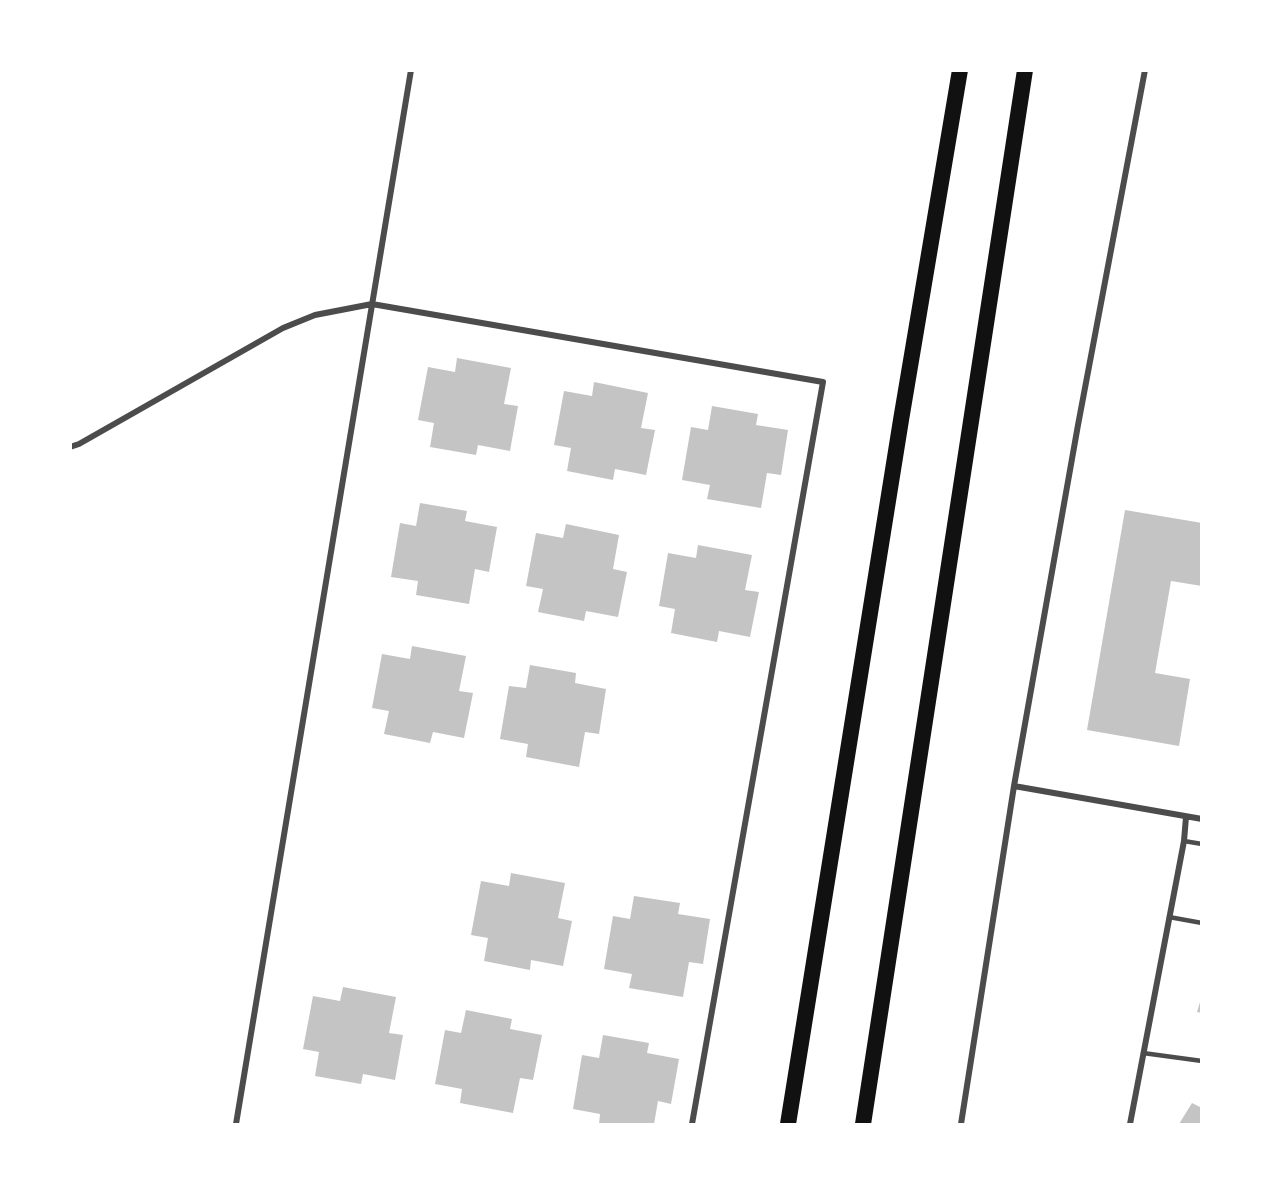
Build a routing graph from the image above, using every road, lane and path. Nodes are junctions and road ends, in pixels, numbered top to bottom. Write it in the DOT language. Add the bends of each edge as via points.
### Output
graph roads {
  1 [pos="411,70"];
  2 [pos="960,70"];
  3 [pos="1025,70"];
  4 [pos="1144,70"];
  5 [pos="372,304"];
  6 [pos="70,447"];
  7 [pos="1014,786"];
  8 [pos="1186,816"];
  9 [pos="1202,819"];
  10 [pos="1184,841"];
  11 [pos="1202,844"];
  12 [pos="1169,917"];
  13 [pos="1202,923"];
  14 [pos="1143,1053"];
  15 [pos="1202,1061"];
  16 [pos="236,1125"];
  17 [pos="692,1125"];
  18 [pos="788,1125"];
  19 [pos="863,1125"];
  20 [pos="961,1125"];
  21 [pos="1130,1125"];
  1 -- 5 [label="street"];
  2 -- 18 [label="highway"];
  3 -- 19 [label="highway"];
  4 -- 7 [label="street"];
  5 -- 6 [label="street" via="315,315 283,328"];
  5 -- 16 [label="street"];
  5 -- 17 [label="street" via="823,382"];
  7 -- 8 [label="street"];
  7 -- 20 [label="street"];
  8 -- 9 [label="street"];
  8 -- 10 [label="street"];
  10 -- 11 [label="lane"];
  10 -- 12 [label="street"];
  12 -- 13 [label="lane"];
  12 -- 14 [label="street"];
  14 -- 15 [label="lane"];
  14 -- 21 [label="street"];
}
